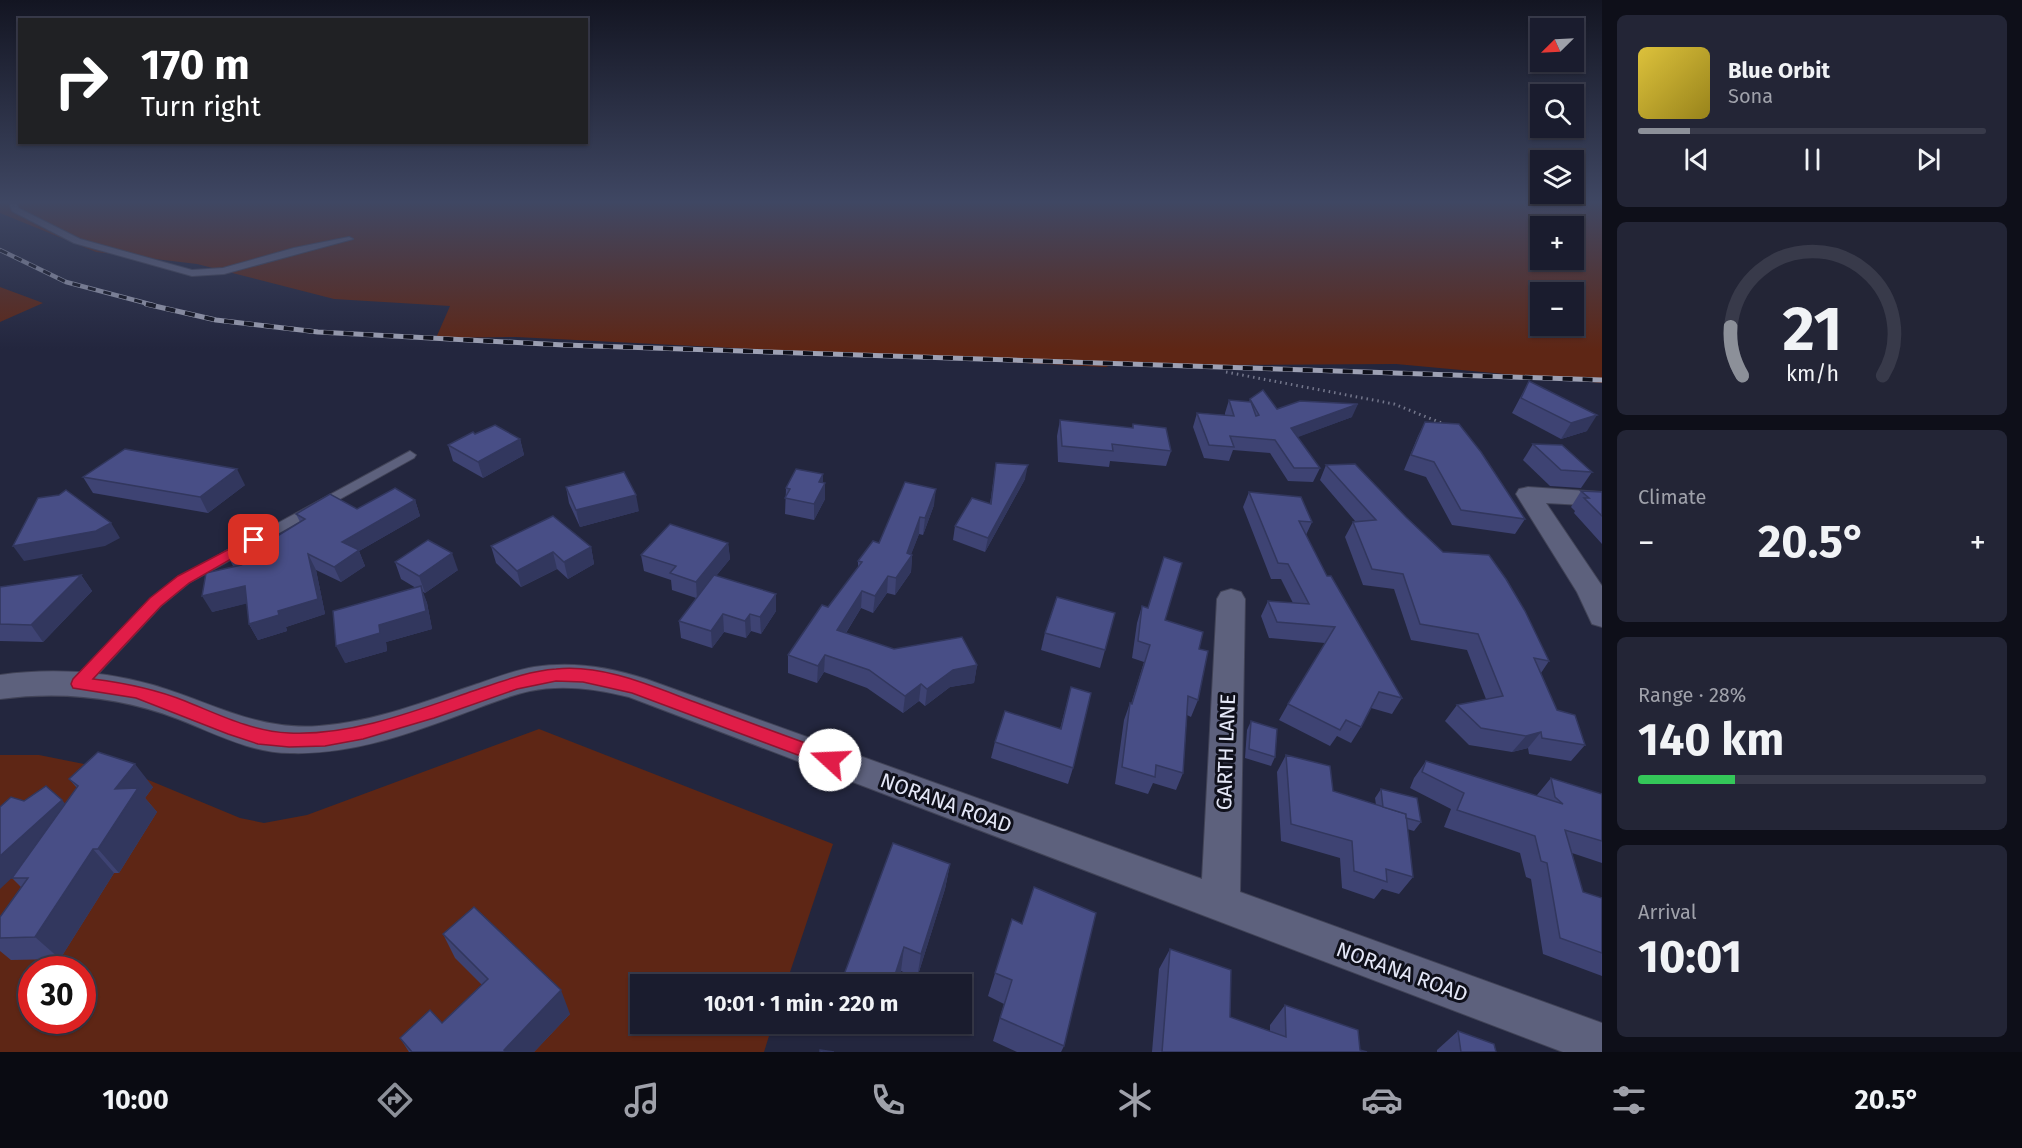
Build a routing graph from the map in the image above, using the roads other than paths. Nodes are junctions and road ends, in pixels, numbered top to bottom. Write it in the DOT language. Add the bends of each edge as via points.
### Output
graph roads {
  1 [pos="113,251"];
  2 [pos="293,251"];
  3 [pos="410,455"];
  4 [pos="1602,499"];
  5 [pos="1231,599"];
  6 [pos="1602,617"];
  7 [pos="79,684"];
  8 [pos="0,687"];
  9 [pos="1220,905"];
  10 [pos="1602,1045"];
  1 -- 2 [label="lane" via="192,273 224,271"];
  3 -- 7 [label="lane" via="183,580 156,602"];
  4 -- 6 [label="street" via="1528,494 1591,591"];
  5 -- 9 [label="street, GARTH LANE"];
  7 -- 8 [label="street, NORANA ROAD"];
  7 -- 9 [label="street, NORANA ROAD" via="137,691 258,737 289,740 363,732 531,679 556,675 605,679"];
  9 -- 10 [label="street, NORANA ROAD"];
}
